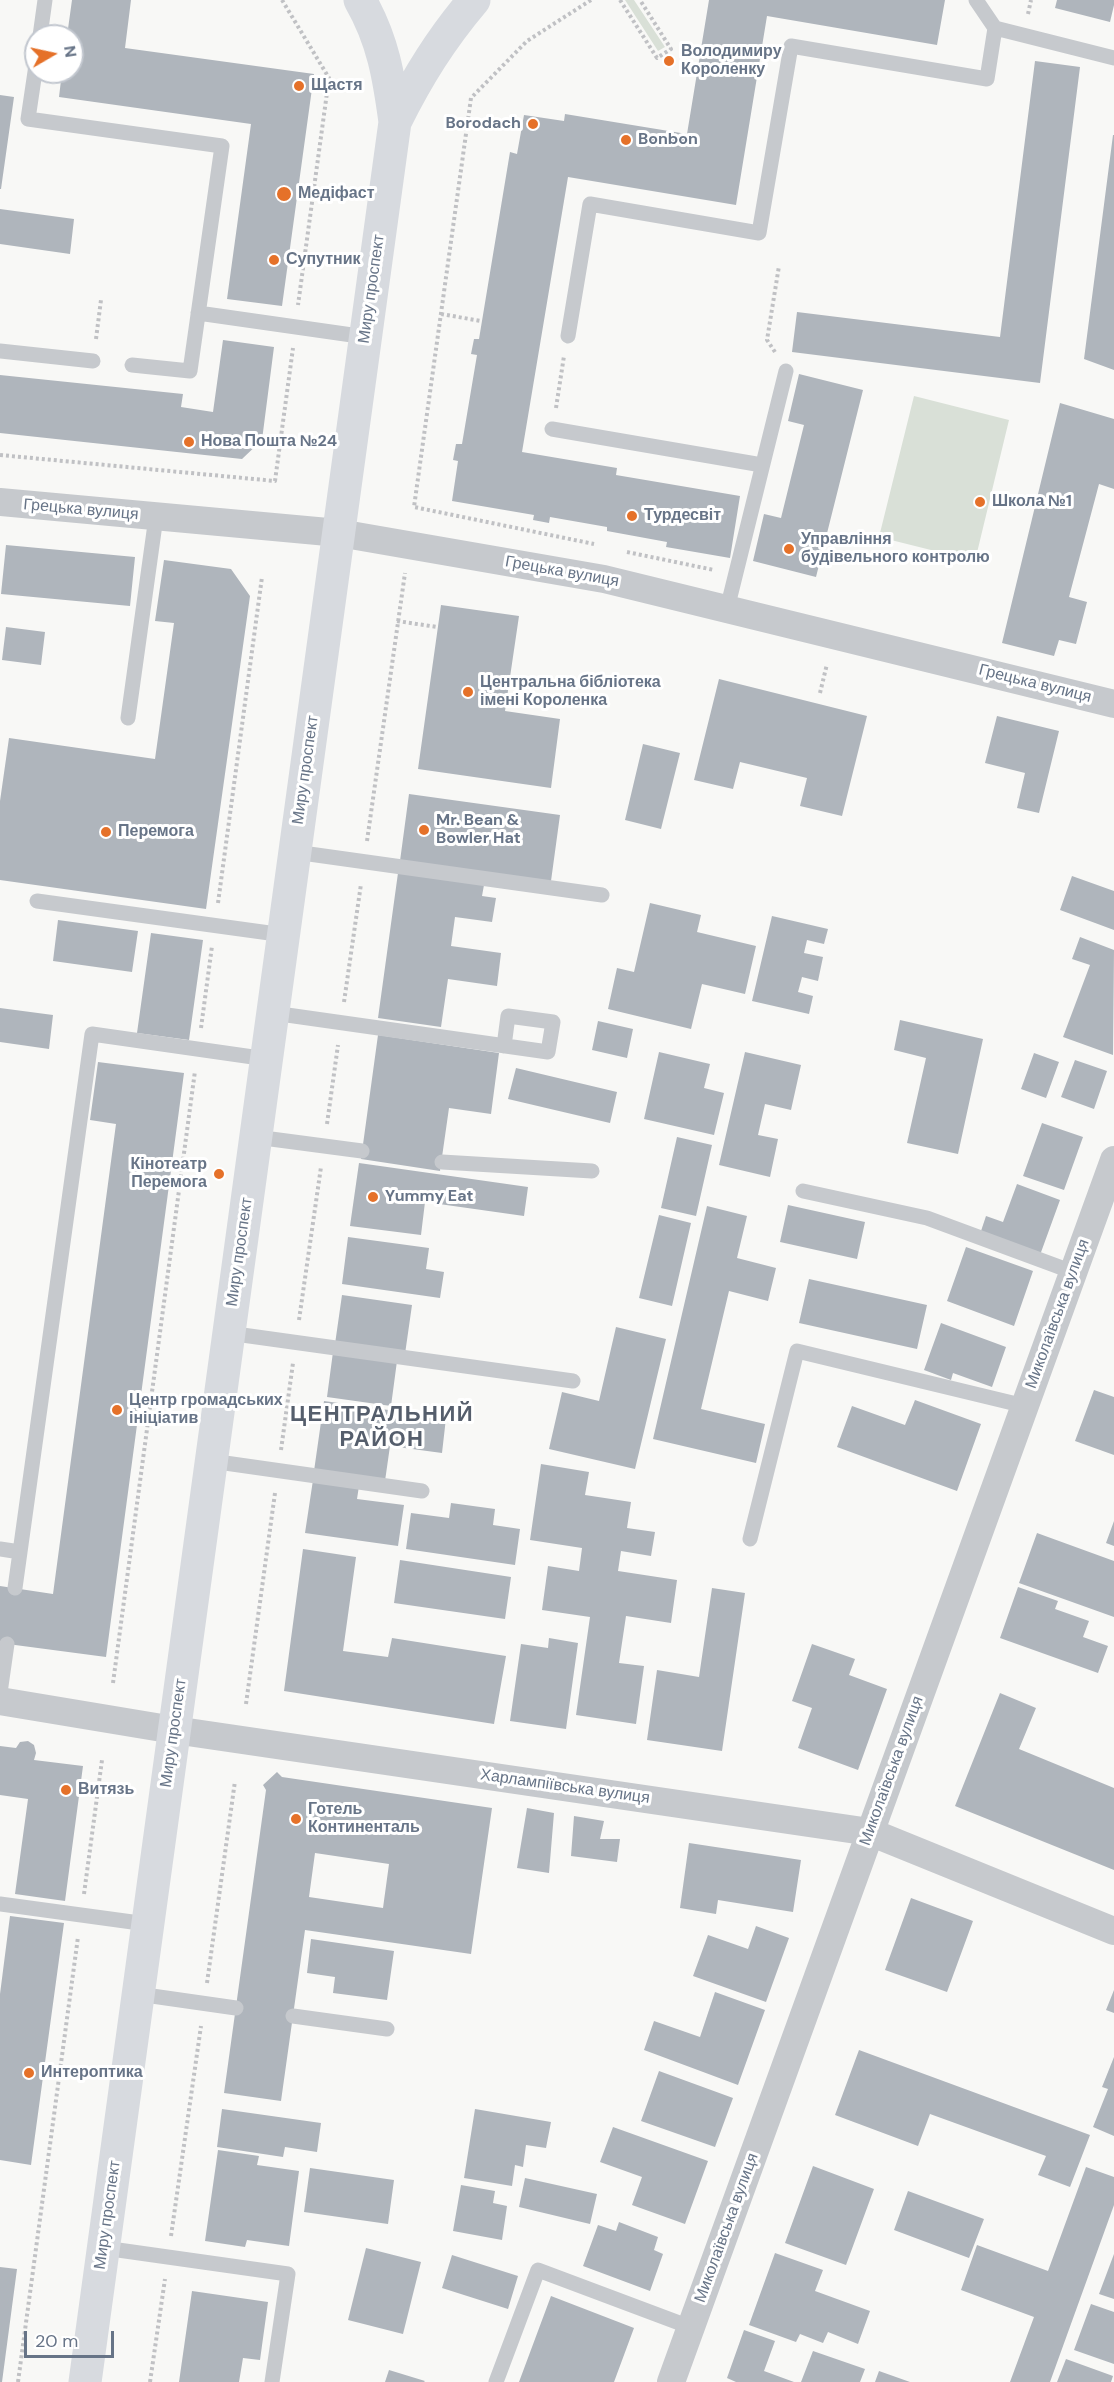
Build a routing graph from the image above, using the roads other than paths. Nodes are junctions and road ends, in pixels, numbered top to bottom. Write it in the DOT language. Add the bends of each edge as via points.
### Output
graph roads {
  1 [pos="45,0"];
  2 [pos="360,0"];
  3 [pos="474,0"];
  4 [pos="976,0"];
  5 [pos="42,24"];
  6 [pos="995,28"];
  7 [pos="1114,58"];
  8 [pos="33,84"];
  9 [pos="395,122"];
  10 [pos="198,313"];
  11 [pos="568,336"];
  12 [pos="366,337"];
  13 [pos="0,351"];
  14 [pos="93,361"];
  15 [pos="132,365"];
  16 [pos="786,371"];
  17 [pos="552,429"];
  18 [pos="762,465"];
  19 [pos="0,502"];
  20 [pos="156,517"];
  21 [pos="339,533"];
  22 [pos="728,609"];
  23 [pos="1114,704"];
  24 [pos="128,718"];
  25 [pos="295,852"];
  26 [pos="602,895"];
  27 [pos="37,901"];
  28 [pos="284,935"];
  29 [pos="273,1013"];
  30 [pos="504,1046"];
  31 [pos="267,1059"];
  32 [pos="256,1137"];
  33 [pos="362,1151"];
  34 [pos="1114,1160"];
  35 [pos="442,1162"];
  36 [pos="592,1171"];
  37 [pos="803,1191"];
  38 [pos="1073,1272"];
  39 [pos="228,1334"];
  40 [pos="573,1381"];
  41 [pos="1025,1406"];
  42 [pos="211,1461"];
  43 [pos="422,1491"];
  44 [pos="750,1539"];
  45 [pos="0,1550"];
  46 [pos="20,1552"];
  47 [pos="15,1588"];
  48 [pos="7,1644"];
  49 [pos="0,1693"];
  50 [pos="0,1701"];
  51 [pos="174,1730"];
  52 [pos="870,1832"];
  53 [pos="0,1904"];
  54 [pos="147,1924"];
  55 [pos="1114,1931"];
  56 [pos="138,1994"];
  57 [pos="236,2008"];
  58 [pos="292,2016"];
  59 [pos="387,2029"];
  60 [pos="104,2248"];
  61 [pos="690,2327"];
  62 [pos="85,2382"];
  63 [pos="272,2382"];
  64 [pos="496,2382"];
  65 [pos="670,2382"];
  1 -- 5 [label="lane"];
  2 -- 9 [label="main road, Миру проспект" via="389,72"];
  3 -- 9 [label="main road, Миру проспект" via="419,74"];
  4 -- 6 [label="lane"];
  6 -- 7 [label="lane"];
  6 -- 11 [label="lane" via="987,79 791,46 759,232 590,204"];
  8 -- 10 [label="lane" via="28,119 222,146"];
  9 -- 12 [label="main road, Миру проспект"];
  10 -- 12 [label="lane"];
  10 -- 15 [label="lane" via="190,371"];
  12 -- 21 [label="main road, Миру проспект"];
  13 -- 14 [label="lane"];
  16 -- 18 [label="lane"];
  17 -- 18 [label="lane"];
  18 -- 22 [label="lane"];
  19 -- 20 [label="street, Грецька вулиця"];
  20 -- 21 [label="street, Грецька вулиця"];
  20 -- 24 [label="lane"];
  21 -- 22 [label="street, Грецька вулиця" via="604,579"];
  21 -- 25 [label="main road, Миру проспект"];
  22 -- 23 [label="street, Грецька вулиця"];
  25 -- 26 [label="lane"];
  25 -- 28 [label="main road, Миру проспект"];
  27 -- 28 [label="lane"];
  28 -- 29 [label="main road, Миру проспект"];
  29 -- 30 [label="lane"];
  29 -- 31 [label="main road, Миру проспект"];
  31 -- 32 [label="main road, Миру проспект"];
  31 -- 46 [label="lane" via="92,1034"];
  32 -- 33 [label="lane"];
  32 -- 39 [label="main road, Миру проспект"];
  34 -- 38 [label="street, Миколаївська вулиця"];
  35 -- 36 [label="lane"];
  37 -- 38 [label="lane" via="927,1218"];
  38 -- 41 [label="street, Миколаївська вулиця"];
  39 -- 40 [label="lane"];
  39 -- 42 [label="main road, Миру проспект"];
  41 -- 44 [label="lane" via="796,1351"];
  41 -- 52 [label="street, Миколаївська вулиця"];
  42 -- 43 [label="lane"];
  42 -- 51 [label="main road, Миру проспект"];
  45 -- 46 [label="lane"];
  46 -- 47 [label="lane"];
  48 -- 49 [label="lane"];
  50 -- 51 [label="street, Харлампіївська вулиця"];
  51 -- 52 [label="street, Харлампіївська вулиця"];
  51 -- 54 [label="main road, Миру проспект"];
  52 -- 55 [label="street, Харлампіївська вулиця"];
  52 -- 61 [label="street, Миколаївська вулиця"];
  53 -- 54 [label="lane"];
  54 -- 56 [label="main road, Миру проспект"];
  56 -- 57 [label="lane"];
  56 -- 60 [label="main road, Миру проспект"];
  58 -- 59 [label="lane"];
  60 -- 62 [label="main road, Миру проспект"];
  60 -- 63 [label="lane" via="288,2274"];
  61 -- 64 [label="lane" via="538,2270"];
  61 -- 65 [label="street, Миколаївська вулиця"];
}
